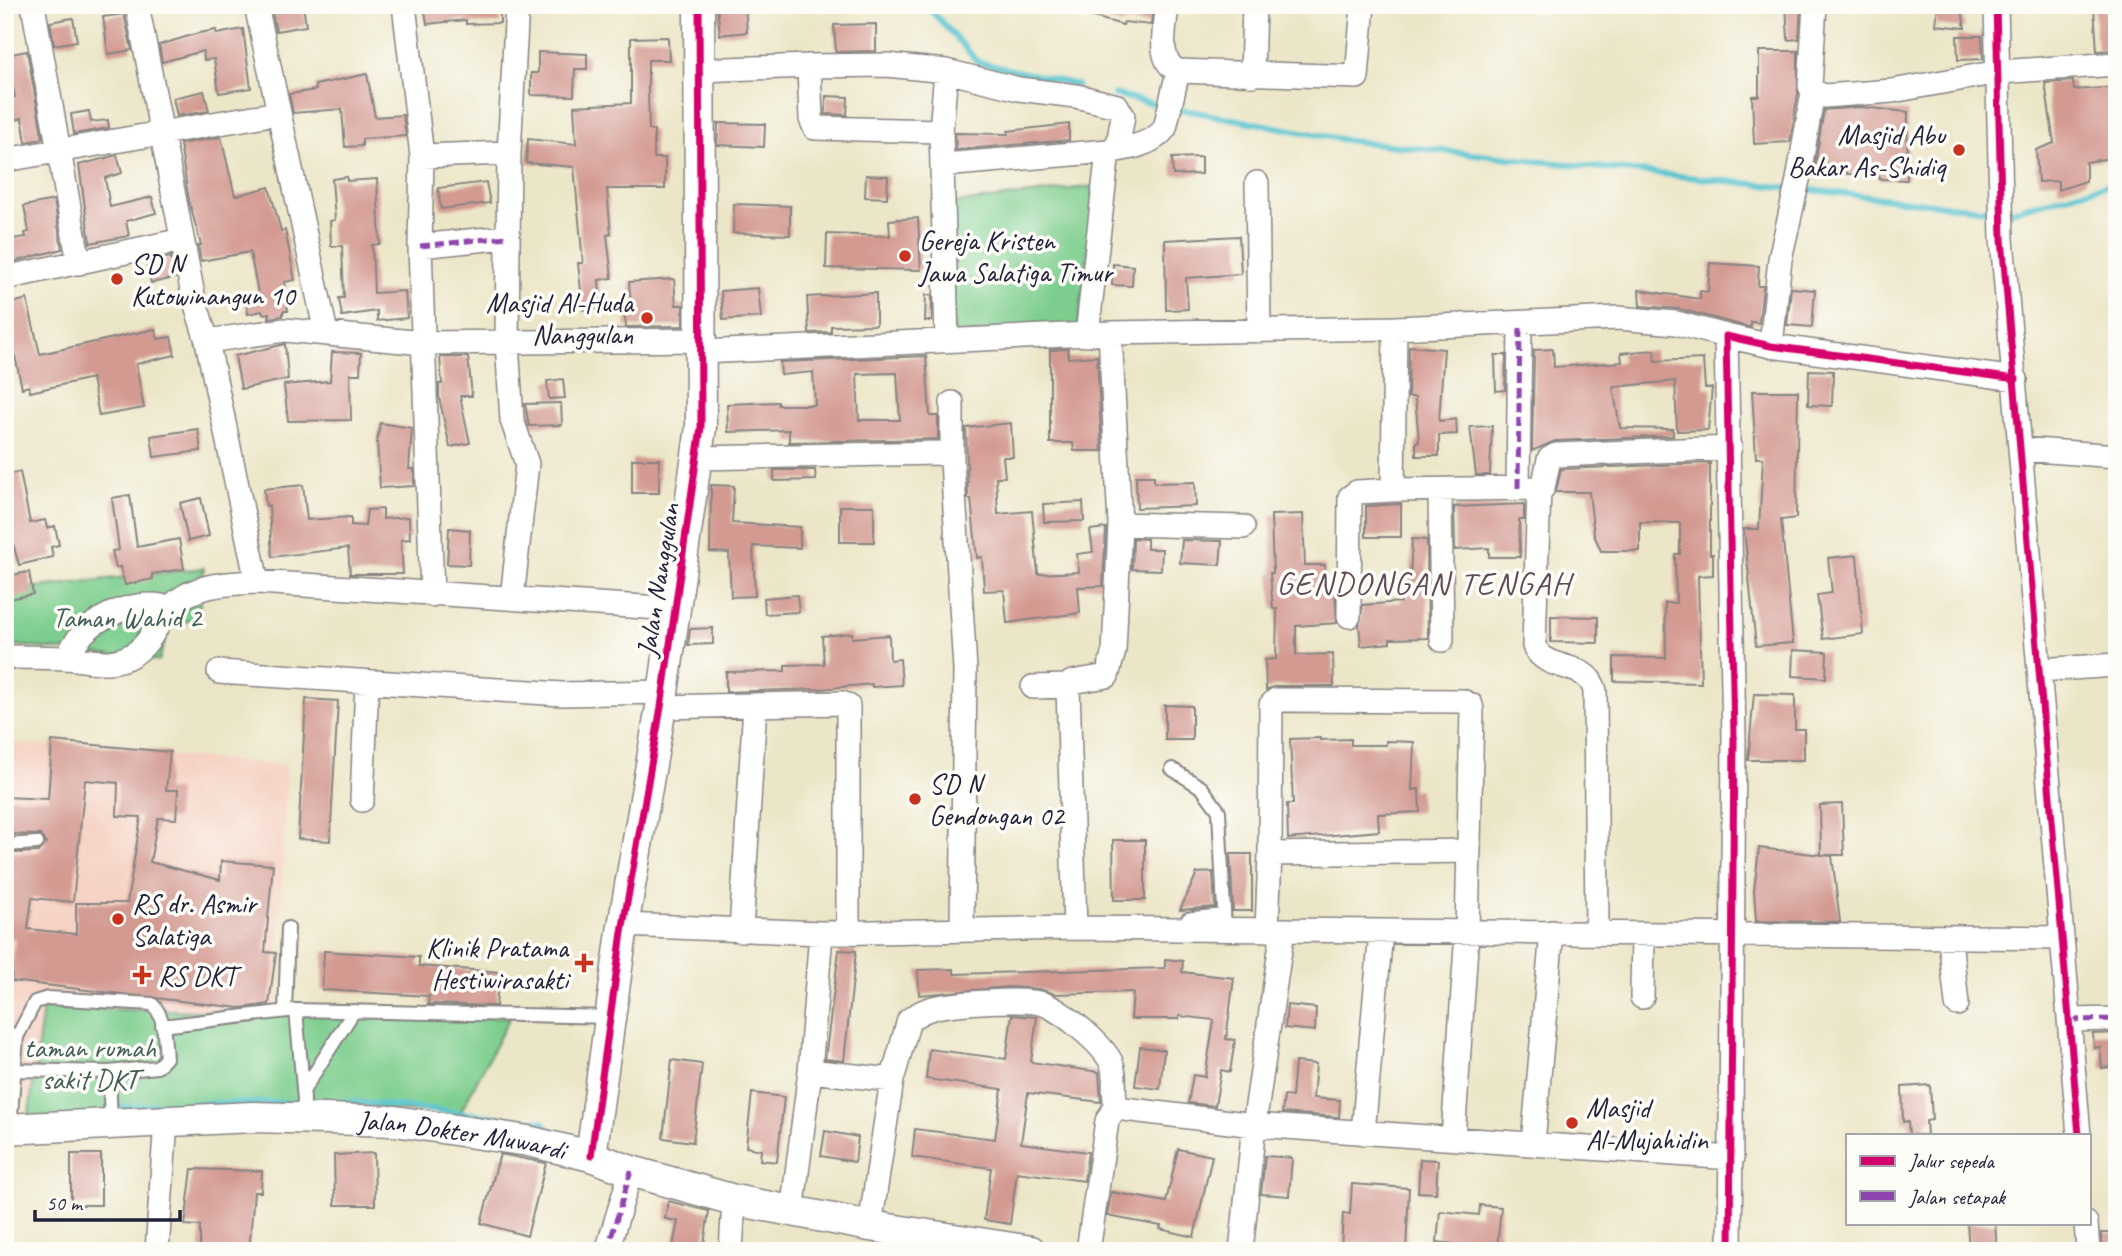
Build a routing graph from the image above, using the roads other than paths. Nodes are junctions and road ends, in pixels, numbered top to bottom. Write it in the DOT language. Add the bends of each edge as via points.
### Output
graph roads {
  1 [pos="33,5"];
  2 [pos="137,5"];
  3 [pos="256,5"];
  4 [pos="404,5"];
  5 [pos="517,5"];
  6 [pos="699,5"];
  7 [pos="1167,5"];
  8 [pos="1254,5"];
  9 [pos="1363,5"];
  10 [pos="1815,5"];
  11 [pos="1996,5"];
  12 [pos="2117,64"];
  13 [pos="809,66"];
  14 [pos="700,70"];
  15 [pos="946,71"];
  16 [pos="1178,71"];
  17 [pos="1999,72"];
  18 [pos="1252,75"];
  19 [pos="1813,92"];
  20 [pos="277,113"];
  21 [pos="163,131"];
  22 [pos="941,131"];
  23 [pos="1113,151"];
  24 [pos="59,152"];
  25 [pos="509,153"];
  26 [pos="422,156"];
  27 [pos="5,160"];
  28 [pos="943,165"];
  29 [pos="1257,183"];
  30 [pos="506,237"];
  31 [pos="182,240"];
  32 [pos="420,246"];
  33 [pos="79,263"];
  34 [pos="5,278"];
  35 [pos="1520,324"];
  36 [pos="1395,328"];
  37 [pos="1259,331"];
  38 [pos="326,333"];
  39 [pos="1110,333"];
  40 [pos="1087,335"];
  41 [pos="1726,336"];
  42 [pos="947,340"];
  43 [pos="207,341"];
  44 [pos="424,343"];
  45 [pos="507,343"];
  46 [pos="702,346"];
  47 [pos="1771,346"];
  48 [pos="2016,379"];
  49 [pos="952,403"];
  50 [pos="1730,448"];
  51 [pos="2021,449"];
  52 [pos="2117,456"];
  53 [pos="697,458"];
  54 [pos="952,461"];
  55 [pos="1529,488"];
  56 [pos="1393,490"];
  57 [pos="1440,490"];
  58 [pos="1120,524"];
  59 [pos="1243,527"];
  60 [pos="257,582"];
  61 [pos="432,595"];
  62 [pos="512,598"];
  63 [pos="169,608"];
  64 [pos="676,609"];
  65 [pos="1349,616"];
  66 [pos="1442,640"];
  67 [pos="5,657"];
  68 [pos="68,658"];
  69 [pos="2117,665"];
  70 [pos="2039,670"];
  71 [pos="219,672"];
  72 [pos="367,682"];
  73 [pos="1068,686"];
  74 [pos="1033,687"];
  75 [pos="661,699"];
  76 [pos="755,705"];
  77 [pos="1171,769"];
  78 [pos="362,800"];
  79 [pos="37,843"];
  80 [pos="5,845"];
  81 [pos="1469,851"];
  82 [pos="1270,854"];
  83 [pos="1224,923"];
  84 [pos="623,925"];
  85 [pos="288,928"];
  86 [pos="1075,928"];
  87 [pos="962,930"];
  88 [pos="1275,930"];
  89 [pos="740,931"];
  90 [pos="1381,932"];
  91 [pos="1467,932"];
  92 [pos="1552,932"];
  93 [pos="1597,932"];
  94 [pos="821,933"];
  95 [pos="848,933"];
  96 [pos="1643,934"];
  97 [pos="1732,937"];
  98 [pos="2061,938"];
  99 [pos="1950,939"];
  100 [pos="1642,997"];
  101 [pos="1958,1004"];
  102 [pos="291,1010"];
  103 [pos="354,1011"];
  104 [pos="612,1017"];
  105 [pos="2117,1019"];
  106 [pos="2070,1020"];
  107 [pos="162,1026"];
  108 [pos="11,1034"];
  109 [pos="14,1070"];
  110 [pos="810,1071"];
  111 [pos="109,1072"];
  112 [pos="892,1080"];
  113 [pos="303,1104"];
  114 [pos="1116,1105"];
  115 [pos="166,1120"];
  116 [pos="111,1123"];
  117 [pos="1254,1125"];
  118 [pos="8,1129"];
  119 [pos="1363,1133"];
  120 [pos="2079,1134"];
  121 [pos="1453,1138"];
  122 [pos="1532,1143"];
  123 [pos="591,1156"];
  124 [pos="1732,1158"];
  125 [pos="631,1171"];
  126 [pos="734,1200"];
  127 [pos="792,1212"];
  128 [pos="2086,1224"];
  129 [pos="870,1226"];
  130 [pos="157,1251"];
  131 [pos="607,1251"];
  132 [pos="731,1251"];
  133 [pos="1031,1251"];
  134 [pos="1088,1251"];
  135 [pos="1241,1251"];
  136 [pos="1730,1251"];
  137 [pos="2088,1251"];
  1 -- 24 [label="street"];
  2 -- 21 [label="street"];
  3 -- 20 [label="street"];
  4 -- 26 [label="street"];
  5 -- 25 [label="street"];
  6 -- 14 [label="street, Jalan Nanggulan"];
  7 -- 16 [label="street" via="1164,54 1169,66"];
  8 -- 18 [label="street"];
  9 -- 18 [label="street" via="1358,76"];
  10 -- 19 [label="street"];
  11 -- 17 [label="street"];
  12 -- 17 [label="street"];
  13 -- 14 [label="street"];
  13 -- 15 [label="street" via="887,65"];
  13 -- 22 [label="street" via="815,128"];
  14 -- 46 [label="street, Jalan Nanggulan"];
  15 -- 22 [label="street"];
  15 -- 23 [label="street" via="1117,106 1123,116"];
  16 -- 18 [label="street"];
  16 -- 23 [label="street" via="1165,128 1152,140"];
  17 -- 19 [label="street" via="1892,91 1825,96"];
  17 -- 48 [label="street" via="2001,239"];
  19 -- 47 [label="street" via="1780,259"];
  20 -- 21 [label="street"];
  20 -- 38 [label="street"];
  21 -- 24 [label="street"];
  21 -- 31 [label="street"];
  22 -- 28 [label="street"];
  23 -- 28 [label="street"];
  23 -- 40 [label="street"];
  24 -- 27 [label="street"];
  24 -- 33 [label="street"];
  25 -- 26 [label="street"];
  25 -- 30 [label="street"];
  26 -- 32 [label="street"];
  28 -- 42 [label="street"];
  29 -- 37 [label="street"];
  30 -- 32 [label="street"];
  30 -- 45 [label="street"];
  31 -- 33 [label="street"];
  31 -- 43 [label="street"];
  32 -- 44 [label="street"];
  33 -- 34 [label="street"];
  35 -- 36 [label="street"];
  35 -- 41 [label="street" via="1618,318 1676,323"];
  35 -- 55 [label="street"];
  36 -- 37 [label="street"];
  36 -- 56 [label="street"];
  37 -- 39 [label="street"];
  38 -- 43 [label="street" via="265,331"];
  38 -- 44 [label="street"];
  39 -- 40 [label="street"];
  39 -- 58 [label="street"];
  40 -- 42 [label="street"];
  41 -- 47 [label="street"];
  41 -- 50 [label="street"];
  42 -- 46 [label="street"];
  43 -- 60 [label="street"];
  44 -- 45 [label="street"];
  44 -- 61 [label="street"];
  45 -- 46 [label="street"];
  45 -- 62 [label="street" via="512,420 527,464"];
  46 -- 53 [label="street, Jalan Nanggulan"];
  47 -- 48 [label="street"];
  48 -- 51 [label="street"];
  49 -- 54 [label="street"];
  50 -- 55 [label="street" via="1556,455 1549,459 1545,485"];
  50 -- 97 [label="street"];
  51 -- 52 [label="street"];
  51 -- 70 [label="street"];
  53 -- 54 [label="street" via="938,453"];
  53 -- 64 [label="street, Jalan Nanggulan"];
  54 -- 87 [label="street" via="965,669"];
  55 -- 57 [label="street"];
  55 -- 93 [label="street" via="1534,646 1545,660 1586,673 1595,691"];
  56 -- 57 [label="street"];
  56 -- 65 [label="street" via="1357,492 1350,497"];
  57 -- 66 [label="street"];
  58 -- 59 [label="street"];
  58 -- 73 [label="street" via="1114,651 1107,676"];
  60 -- 61 [label="street"];
  60 -- 63 [label="street" via="201,588"];
  61 -- 62 [label="street"];
  62 -- 64 [label="street"];
  63 -- 68 [label="street" via="132,608 106,618 77,637"];
  63 -- 68 [label="street" via="142,648 131,656 105,663"];
  64 -- 75 [label="street, Jalan Nanggulan"];
  67 -- 68 [label="street"];
  69 -- 70 [label="street"];
  70 -- 98 [label="street"];
  71 -- 72 [label="street"];
  72 -- 75 [label="street"];
  72 -- 78 [label="street"];
  73 -- 74 [label="street"];
  73 -- 86 [label="street"];
  75 -- 76 [label="street"];
  75 -- 84 [label="street, Jalan Nanggulan"];
  76 -- 89 [label="street"];
  76 -- 95 [label="street" via="848,706"];
  77 -- 83 [label="lane" via="1202,788 1219,811"];
  79 -- 80 [label="lane"];
  81 -- 82 [label="street"];
  81 -- 82 [label="street" via="1469,702 1276,700 1269,712"];
  81 -- 91 [label="street"];
  82 -- 88 [label="street"];
  83 -- 86 [label="street" via="1184,930"];
  83 -- 88 [label="street"];
  84 -- 89 [label="street"];
  84 -- 104 [label="street, Jalan Nanggulan"];
  85 -- 102 [label="lane"];
  86 -- 87 [label="street"];
  87 -- 95 [label="street"];
  88 -- 90 [label="street"];
  88 -- 117 [label="street"];
  89 -- 94 [label="street"];
  90 -- 91 [label="street"];
  90 -- 119 [label="street"];
  91 -- 92 [label="street"];
  91 -- 121 [label="street"];
  92 -- 93 [label="street"];
  92 -- 122 [label="street"];
  93 -- 96 [label="street"];
  94 -- 95 [label="street"];
  94 -- 110 [label="street"];
  96 -- 97 [label="street"];
  96 -- 100 [label="street"];
  97 -- 99 [label="street"];
  97 -- 124 [label="street"];
  98 -- 99 [label="street"];
  98 -- 106 [label="street"];
  99 -- 101 [label="street"];
  102 -- 103 [label="lane"];
  102 -- 107 [label="lane"];
  102 -- 113 [label="lane"];
  103 -- 104 [label="lane"];
  103 -- 113 [label="lane"];
  104 -- 123 [label="street, Jalan Nanggulan"];
  105 -- 106 [label="street"];
  106 -- 120 [label="street"];
  107 -- 108 [label="lane" via="152,1004 48,998 34,1002"];
  107 -- 111 [label="lane" via="163,1063"];
  108 -- 109 [label="lane"];
  109 -- 111 [label="lane"];
  109 -- 118 [label="lane"];
  110 -- 112 [label="street"];
  110 -- 127 [label="street"];
  111 -- 116 [label="lane"];
  112 -- 114 [label="street" via="904,1030 916,1014 932,1008 1037,1002 1048,1005 1101,1048 1112,1063"];
  112 -- 129 [label="street"];
  113 -- 115 [label="street, Jalan Dokter Muwardi"];
  113 -- 123 [label="street, Jalan Dokter Muwardi" via="528,1140"];
  114 -- 117 [label="street"];
  114 -- 134 [label="street" via="1107,1121"];
  115 -- 116 [label="street, Jalan Dokter Muwardi"];
  115 -- 130 [label="street"];
  116 -- 118 [label="street, Jalan Dokter Muwardi"];
  117 -- 119 [label="street"];
  117 -- 135 [label="street"];
  119 -- 121 [label="street"];
  121 -- 122 [label="street"];
  122 -- 124 [label="street"];
  123 -- 125 [label="street, Jalan Dokter Muwardi"];
  124 -- 136 [label="street"];
  125 -- 126 [label="street, Jalan Dokter Muwardi"];
  125 -- 131 [label="street"];
  126 -- 127 [label="street, Jalan Dokter Muwardi"];
  126 -- 132 [label="street"];
  127 -- 129 [label="street, Jalan Dokter Muwardi"];
  128 -- 137 [label="street"];
  129 -- 133 [label="street, Jalan Dokter Muwardi"];
}
